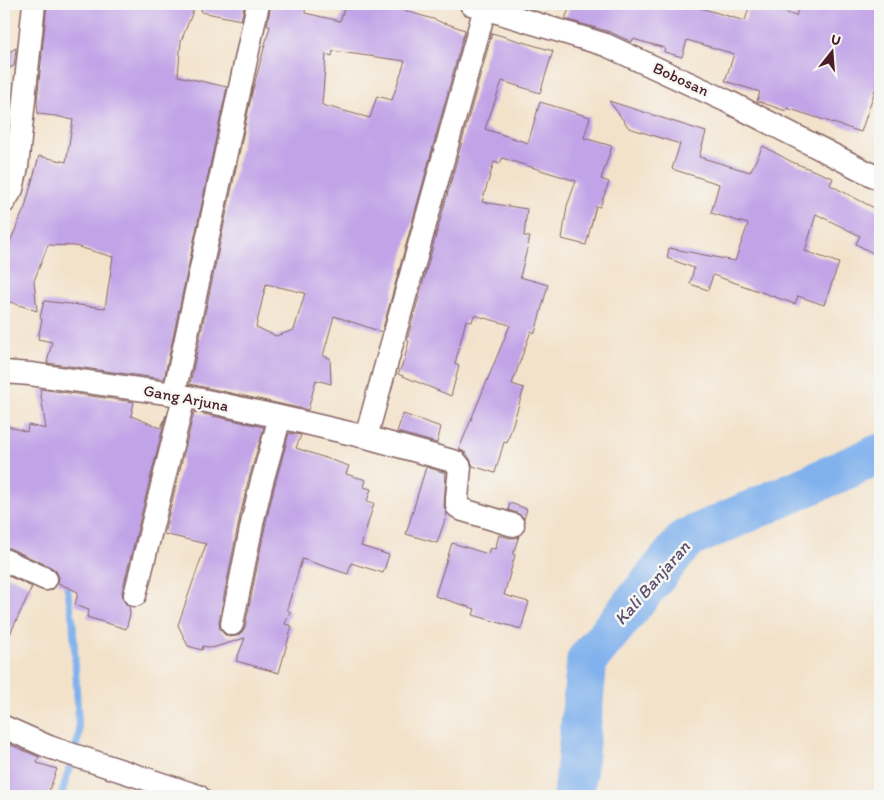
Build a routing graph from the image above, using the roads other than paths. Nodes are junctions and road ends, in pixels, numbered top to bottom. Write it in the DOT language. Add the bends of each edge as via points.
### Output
graph roads {
  1 [pos="34,4"];
  2 [pos="258,4"];
  3 [pos="478,6"];
  4 [pos="880,178"];
  5 [pos="4,202"];
  6 [pos="4,372"];
  7 [pos="179,396"];
  8 [pos="280,417"];
  9 [pos="366,437"];
  10 [pos="513,525"];
  11 [pos="4,560"];
  12 [pos="46,579"];
  13 [pos="135,595"];
  14 [pos="232,624"];
  15 [pos="4,727"];
  16 [pos="198,796"];
  1 -- 5 [label="street" via="17,167 12,189"];
  2 -- 7 [label="street"];
  3 -- 4 [label="street, Bobosan" via="606,45"];
  3 -- 9 [label="street"];
  6 -- 7 [label="street, Gang Arjuna"];
  7 -- 8 [label="street, Gang Arjuna"];
  7 -- 13 [label="street"];
  8 -- 9 [label="street, Gang Arjuna"];
  8 -- 14 [label="street" via="253,519"];
  9 -- 10 [label="street, Gang Arjuna" via="456,462 460,467 457,506"];
  11 -- 12 [label="street"];
  15 -- 16 [label="street" via="49,747"];
}
